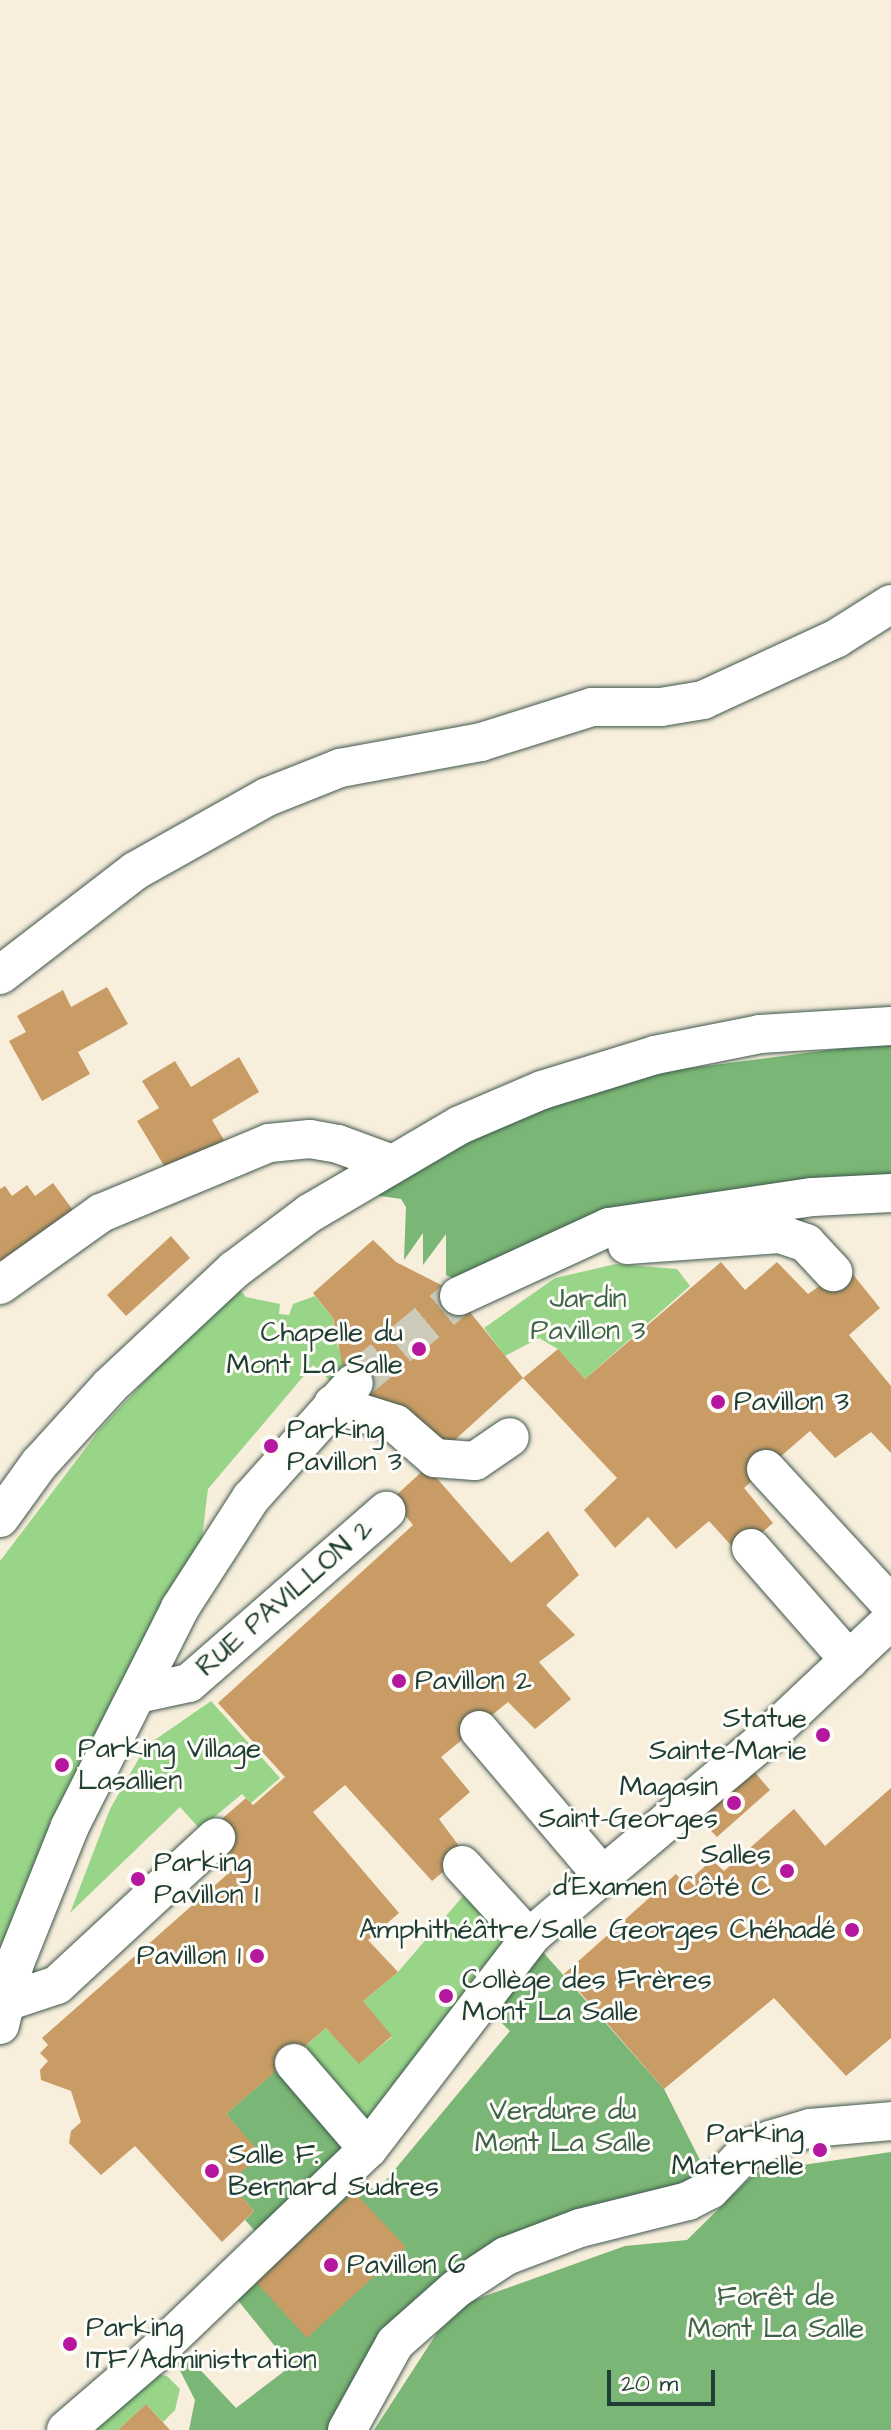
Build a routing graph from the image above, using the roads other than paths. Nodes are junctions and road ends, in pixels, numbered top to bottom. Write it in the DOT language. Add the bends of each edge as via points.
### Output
graph roads {
  1 [pos="891,604"];
  2 [pos="0,975"];
  3 [pos="891,1026"];
  4 [pos="392,1164"];
  5 [pos="887,1195"];
  6 [pos="557,1249"];
  7 [pos="833,1272"];
  8 [pos="0,1285"];
  9 [pos="459,1296"];
  10 [pos="510,1437"];
  11 [pos="766,1469"];
  12 [pos="386,1511"];
  13 [pos="0,1518"];
  14 [pos="751,1548"];
  15 [pos="891,1605"];
  16 [pos="891,1620"];
  17 [pos="849,1660"];
  18 [pos="138,1694"];
  19 [pos="479,1730"];
  20 [pos="216,1838"];
  21 [pos="462,1865"];
  22 [pos="601,1874"];
  23 [pos="529,1938"];
  24 [pos="2,2014"];
  25 [pos="294,2063"];
  26 [pos="891,2121"];
  27 [pos="368,2149"];
  28 [pos="66,2430"];
  29 [pos="347,2430"];
  1 -- 2 [label="street" via="837,638 703,700 661,707 592,707 481,742 340,768 267,797 135,871"];
  3 -- 4 [label="street" via="760,1034 632,1060 495,1109"];
  4 -- 8 [label="street" via="310,1139 269,1143 101,1213"];
  4 -- 13 [label="street" via="280,1234 182,1315 39,1464"];
  5 -- 6 [label="street" via="654,1216 609,1227"];
  6 -- 7 [label="street" via="780,1234 806,1243"];
  6 -- 9 [label="street"];
  10 -- 18 [label="street" via="475,1461 435,1458 396,1424 344,1393 240,1513 196,1580"];
  11 -- 15 [label="street"];
  12 -- 18 [label="street, RUE PAVILLON 2" via="189,1683"];
  14 -- 17 [label="street"];
  16 -- 17 [label="street"];
  17 -- 22 [label="street" via="766,1738"];
  18 -- 24 [label="street" via="70,1826"];
  19 -- 22 [label="street"];
  20 -- 24 [label="street" via="57,1985"];
  21 -- 23 [label="street"];
  22 -- 23 [label="street"];
  23 -- 27 [label="street"];
  25 -- 27 [label="street"];
  26 -- 29 [label="street" via="810,2128 770,2140 750,2148 710,2190 688,2201 580,2228 506,2256 456,2289 395,2343"];
  27 -- 28 [label="street" via="254,2240 154,2352"];
}
